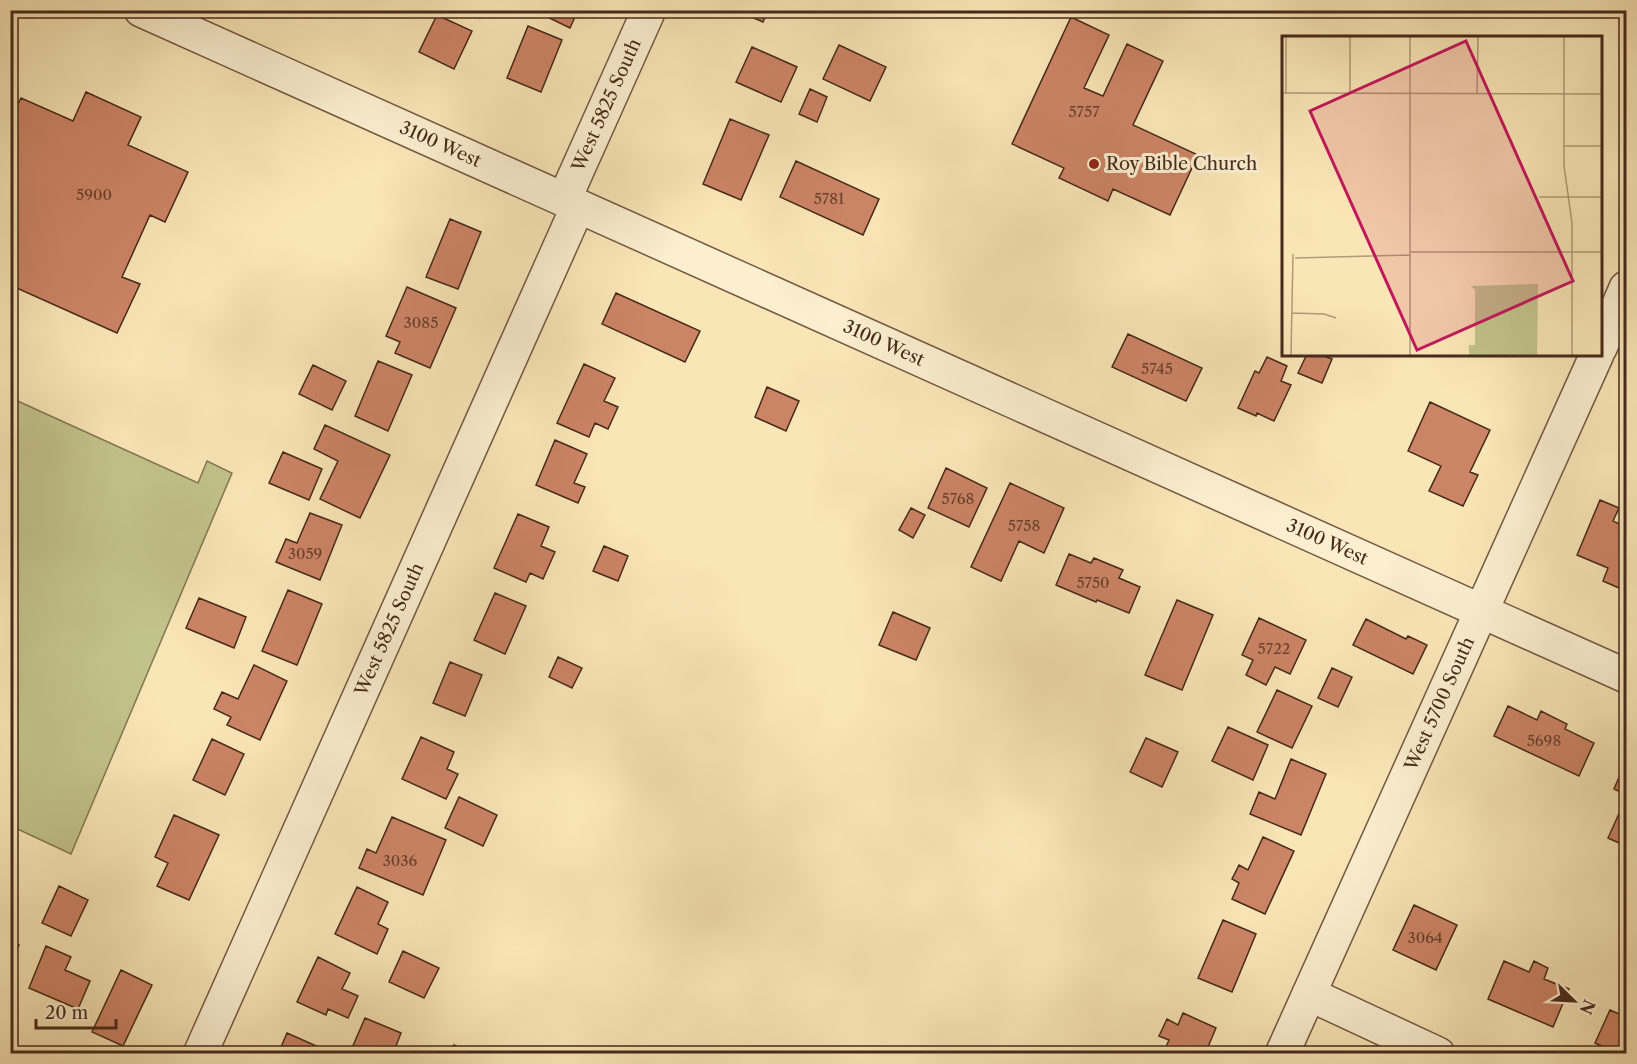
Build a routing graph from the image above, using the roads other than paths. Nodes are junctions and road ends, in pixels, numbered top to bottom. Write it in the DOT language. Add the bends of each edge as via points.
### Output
graph roads {
  1 [pos="141,10"];
  2 [pos="648,10"];
  3 [pos="571,203"];
  4 [pos="1626,288"];
  5 [pos="1601,344"];
  6 [pos="1596,356"];
  7 [pos="1481,611"];
  8 [pos="1626,676"];
  9 [pos="1309,994"];
  10 [pos="200,1053"];
  11 [pos="1282,1053"];
  12 [pos="1438,1053"];
  1 -- 3 [label="street, 3100 West"];
  2 -- 3 [label="street, West 5825 South"];
  3 -- 7 [label="street, 3100 West"];
  3 -- 10 [label="street, West 5825 South"];
  4 -- 5 [label="street"];
  6 -- 7 [label="street, West 5700 South"];
  7 -- 8 [label="street, 3100 West"];
  7 -- 9 [label="street, West 5700 South"];
  9 -- 11 [label="street, West 5700 South"];
  9 -- 12 [label="street"];
}
